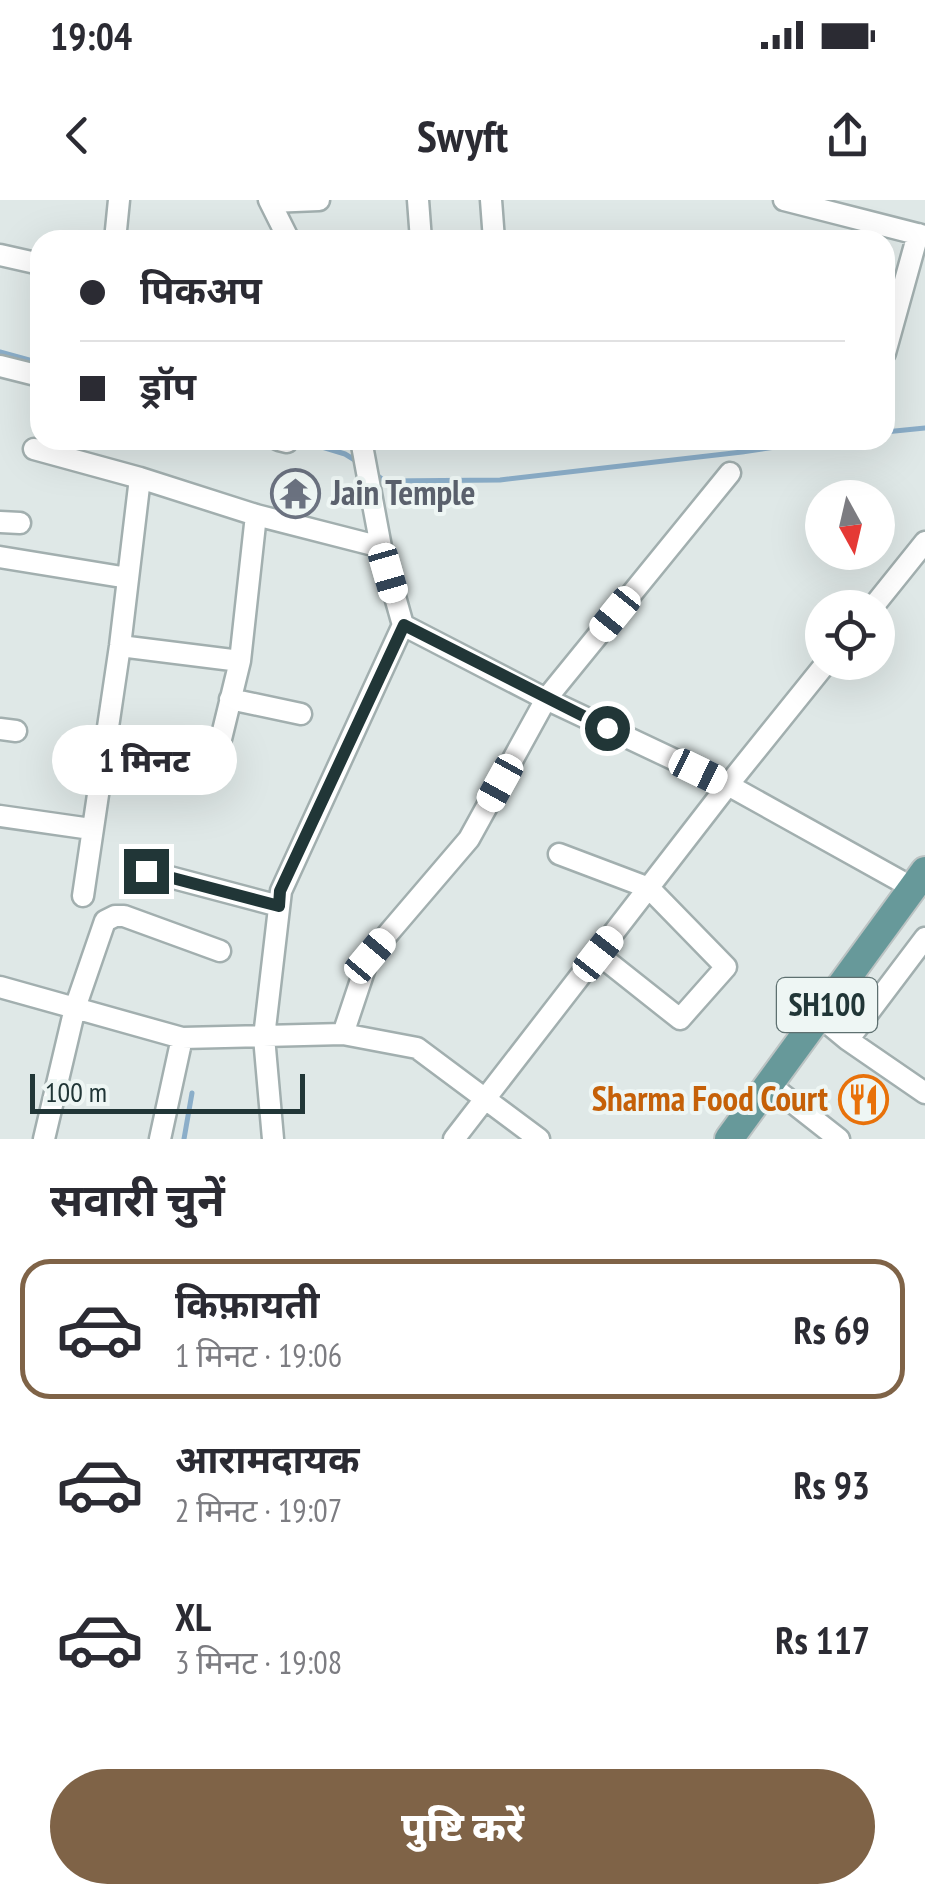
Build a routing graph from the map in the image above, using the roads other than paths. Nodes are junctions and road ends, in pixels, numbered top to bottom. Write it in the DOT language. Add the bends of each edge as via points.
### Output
graph roads {
  1 [pos="119,200"];
  2 [pos="319,200"];
  3 [pos="418,200"];
  4 [pos="491,200"];
  5 [pos="784,200"];
  6 [pos="270,201"];
  7 [pos="859,209"];
  8 [pos="116,230"];
  9 [pos="284,230"];
  10 [pos="420,230"];
  11 [pos="493,230"];
  12 [pos="921,235"];
  13 [pos="0,255"];
  14 [pos="30,262"];
  15 [pos="895,320"];
  16 [pos="0,366"];
  17 [pos="30,374"];
  18 [pos="38,450"];
  19 [pos="366,450"];
  20 [pos="730,473"];
  21 [pos="140,478"];
  22 [pos="256,515"];
  23 [pos="925,542"];
  24 [pos="380,547"];
  25 [pos="0,557"];
  26 [pos="128,578"];
  27 [pos="886,590"];
  28 [pos="404,625"];
  29 [pos="120,646"];
  30 [pos="240,662"];
  31 [pos="813,680"];
  32 [pos="230,698"];
  33 [pos="546,699"];
  34 [pos="301,714"];
  35 [pos="220,739"];
  36 [pos="728,785"];
  37 [pos="0,816"];
  38 [pos="92,828"];
  39 [pos="559,854"];
  40 [pos="146,871"];
  41 [pos="919,880"];
  42 [pos="649,888"];
  43 [pos="82,896"];
  44 [pos="277,923"];
  45 [pos="925,938"];
  46 [pos="220,951"];
  47 [pos="598,954"];
  48 [pos="0,987"];
  49 [pos="75,1008"];
  50 [pos="819,1016"];
  51 [pos="343,1034"];
  52 [pos="264,1037"];
  53 [pos="182,1038"];
  54 [pos="848,1040"];
  55 [pos="769,1084"];
  56 [pos="925,1093"];
  57 [pos="485,1097"];
  58 [pos="739,1136"];
  59 [pos="44,1139"];
  60 [pos="160,1139"];
  61 [pos="273,1139"];
  62 [pos="454,1139"];
  63 [pos="539,1139"];
  64 [pos="839,1139"];
  1 -- 8 [label="street"];
  2 -- 6 [label="street"];
  3 -- 10 [label="street"];
  4 -- 11 [label="street"];
  5 -- 7 [label="street"];
  6 -- 9 [label="street"];
  7 -- 12 [label="street"];
  12 -- 15 [label="street"];
  13 -- 14 [label="street"];
  16 -- 17 [label="street"];
  18 -- 21 [label="street"];
  19 -- 24 [label="street"];
  20 -- 33 [label="street"];
  21 -- 22 [label="street"];
  21 -- 26 [label="street"];
  22 -- 24 [label="street"];
  22 -- 30 [label="street"];
  23 -- 27 [label="street"];
  24 -- 28 [label="street"];
  25 -- 26 [label="street"];
  26 -- 29 [label="street"];
  28 -- 33 [label="street"];
  28 -- 44 [label="street" via="280,891"];
  29 -- 30 [label="street"];
  29 -- 38 [label="street"];
  30 -- 32 [label="street"];
  31 -- 36 [label="street"];
  32 -- 34 [label="street"];
  32 -- 35 [label="street"];
  33 -- 36 [label="street"];
  33 -- 51 [label="street" via="469,839 370,956"];
  36 -- 41 [label="street"];
  36 -- 42 [label="street"];
  37 -- 38 [label="street"];
  38 -- 43 [label="street"];
  39 -- 42 [label="street"];
  40 -- 44 [label="street"];
  41 -- 50 [label="main road, SH100"];
  42 -- 47 [label="street"];
  42 -- 47 [label="street" via="726,967 680,1019"];
  44 -- 52 [label="street"];
  45 -- 54 [label="street"];
  46 -- 49 [label="street" via="124,916 109,918"];
  47 -- 57 [label="street"];
  48 -- 49 [label="street"];
  49 -- 53 [label="street"];
  49 -- 59 [label="street"];
  50 -- 54 [label="street"];
  50 -- 55 [label="main road, SH100"];
  51 -- 52 [label="street"];
  51 -- 57 [label="street" via="417,1048"];
  52 -- 53 [label="street"];
  52 -- 61 [label="street"];
  53 -- 60 [label="street"];
  54 -- 56 [label="street"];
  55 -- 58 [label="main road, SH100"];
  55 -- 64 [label="street"];
  57 -- 62 [label="street"];
  57 -- 63 [label="street"];
}
